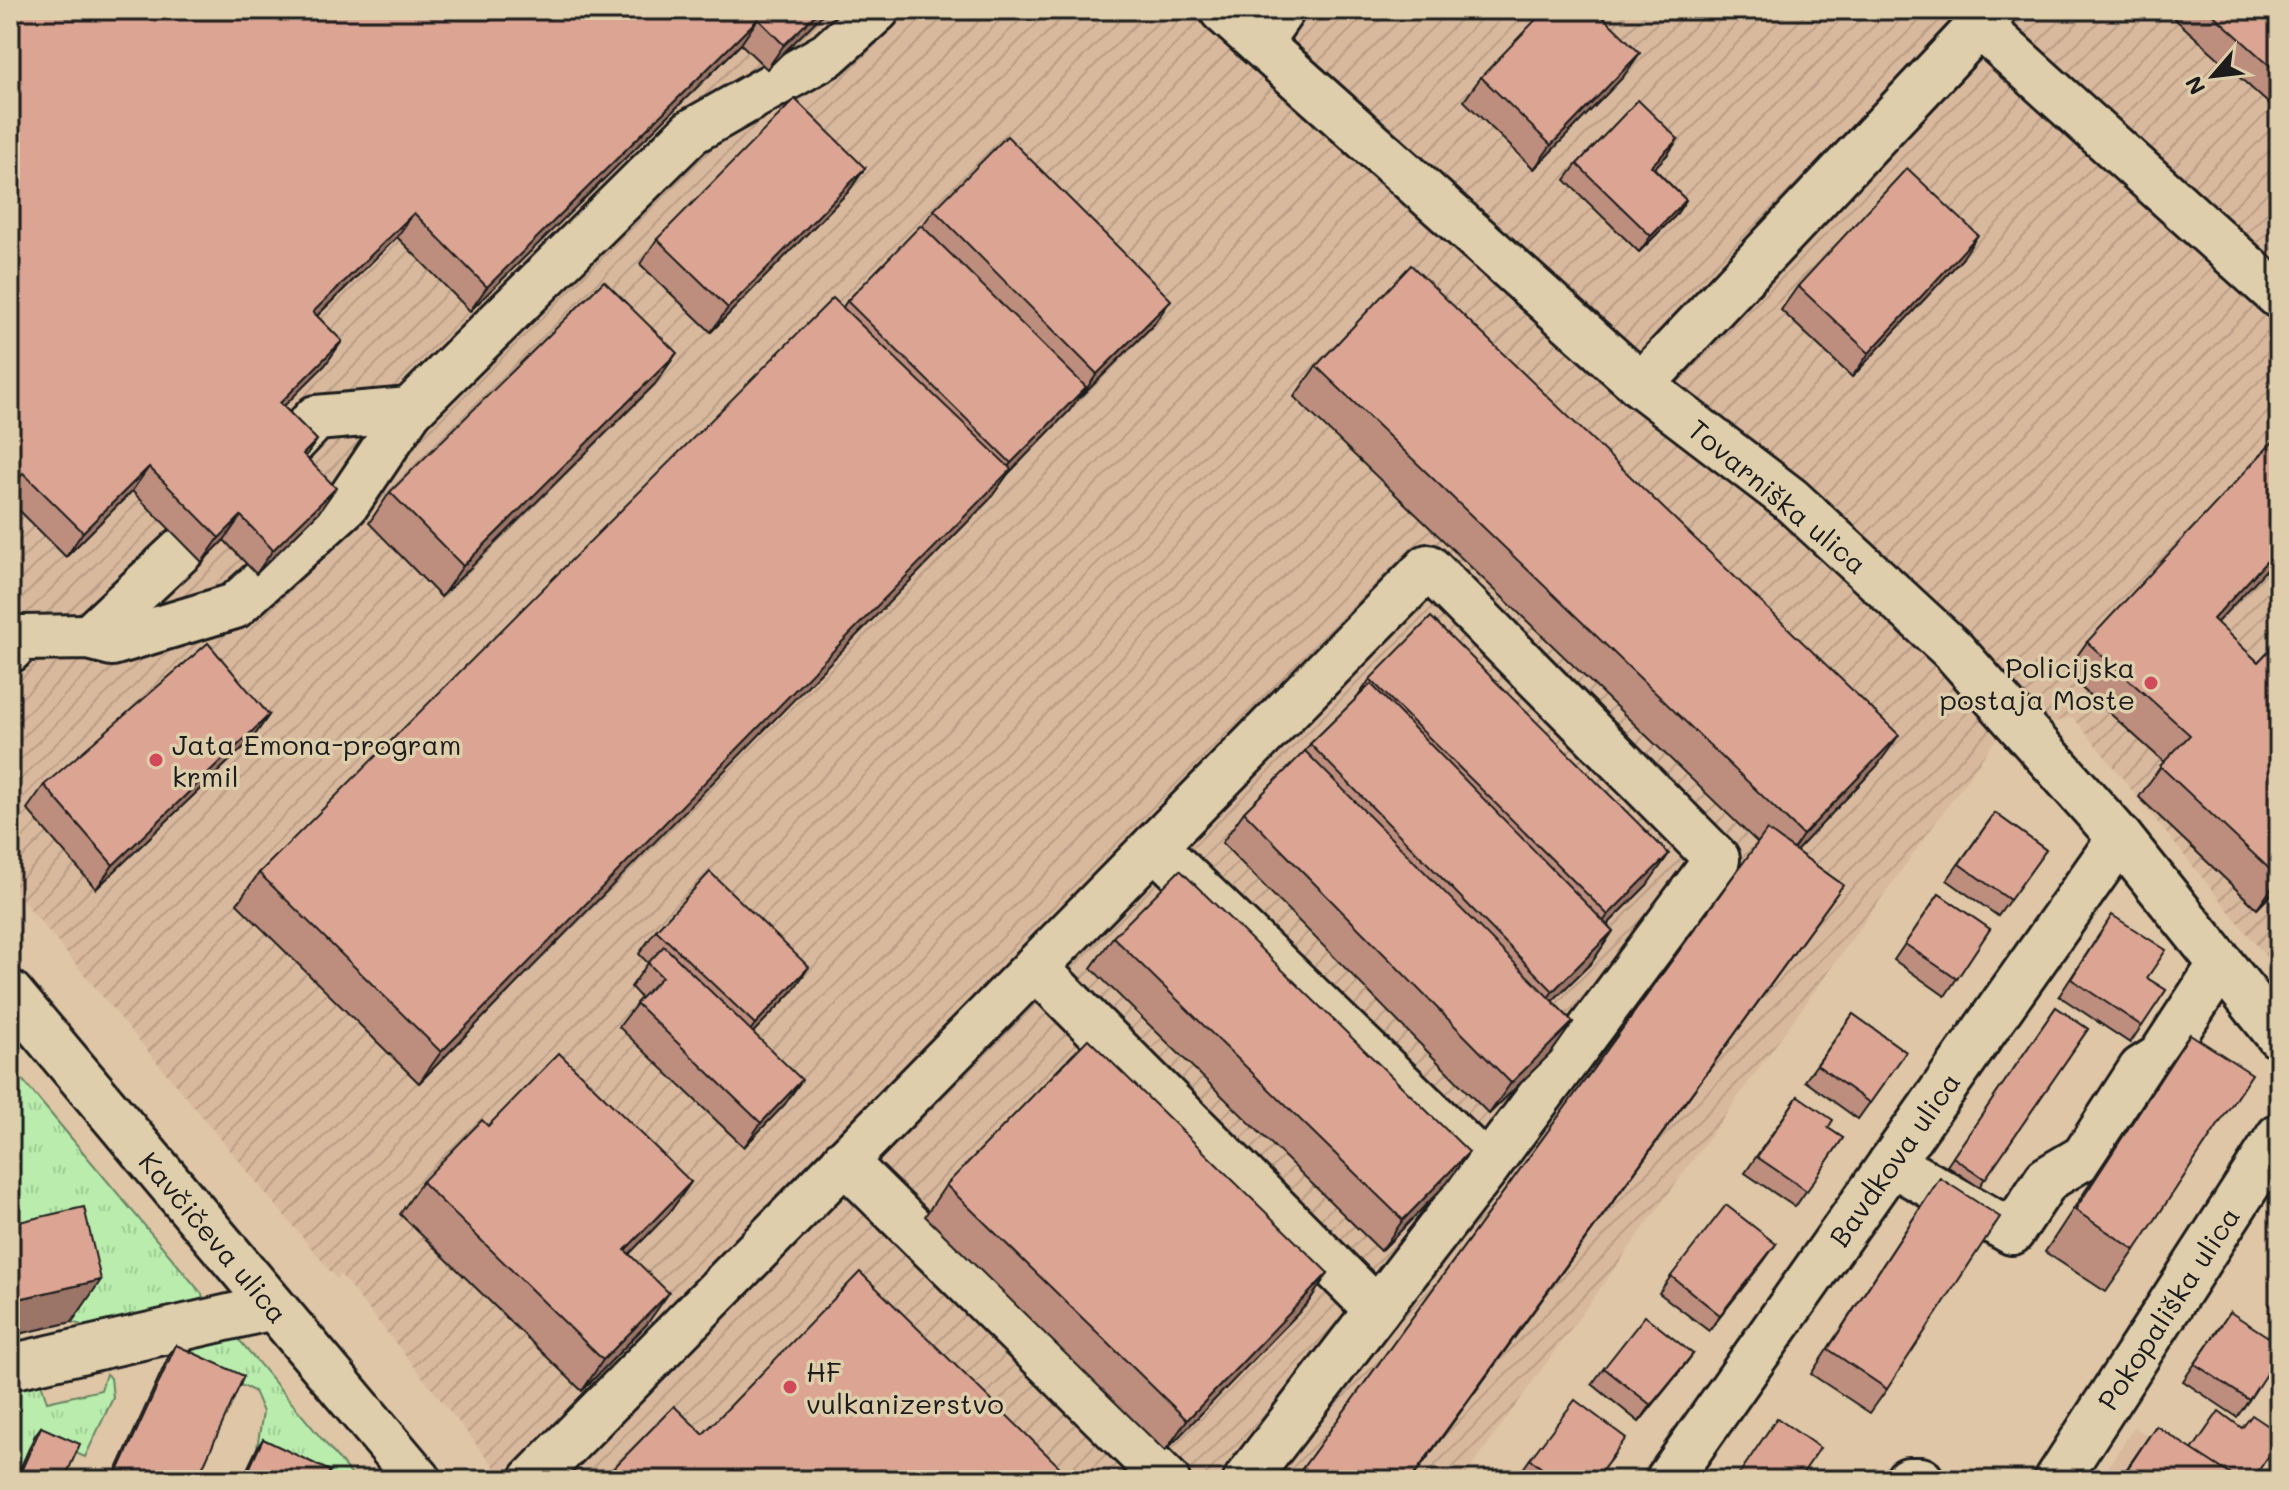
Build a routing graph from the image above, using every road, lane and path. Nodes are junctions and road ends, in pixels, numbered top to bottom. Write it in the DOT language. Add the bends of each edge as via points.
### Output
graph roads {
  1 [pos="877,10"];
  2 [pos="1222,10"];
  3 [pos="1987,18"];
  4 [pos="1271,26"];
  5 [pos="2279,296"];
  6 [pos="1641,385"];
  7 [pos="410,410"];
  8 [pos="286,450"];
  9 [pos="186,546"];
  10 [pos="14,635"];
  11 [pos="89,637"];
  12 [pos="2120,838"];
  13 [pos="1154,846"];
  14 [pos="2221,964"];
  15 [pos="1035,967"];
  16 [pos="10,993"];
  17 [pos="2279,1036"];
  18 [pos="2279,1136"];
  19 [pos="844,1161"];
  20 [pos="1891,1163"];
  21 [pos="1487,1167"];
  22 [pos="273,1307"];
  23 [pos="1377,1310"];
  24 [pos="10,1367"];
  25 [pos="419,1480"];
  26 [pos="532,1480"];
  27 [pos="1167,1480"];
  28 [pos="1246,1480"];
  29 [pos="1668,1480"];
  30 [pos="1908,1480"];
  31 [pos="1921,1480"];
  32 [pos="2057,1480"];
  1 -- 7 [label="street" via="827,55 691,132"];
  2 -- 4 [label="street, Tovarniška ulica"];
  3 -- 5 [label="street"];
  3 -- 6 [label="street"];
  4 -- 6 [label="street, Tovarniška ulica"];
  6 -- 12 [label="street, Tovarniška ulica" via="1790,499 1953,650"];
  7 -- 8 [label="street" via="316,418"];
  7 -- 11 [label="street" via="346,505 235,606 112,643"];
  9 -- 11 [label="street"];
  10 -- 11 [label="street"];
  12 -- 14 [label="street, Tovarniška ulica"];
  12 -- 20 [label="street, Bavdkova ulica"];
  13 -- 15 [label="street"];
  13 -- 21 [label="street"];
  13 -- 21 [label="street" via="1428,567 1717,859"];
  14 -- 17 [label="street, Tovarniška ulica"];
  14 -- 20 [label="street" via="2160,1057 2141,1069 2084,1157 2047,1179 2012,1232"];
  15 -- 19 [label="street"];
  15 -- 23 [label="street"];
  16 -- 22 [label="street, Kavčičeva ulica"];
  18 -- 32 [label="street, Pokopališka ulica"];
  19 -- 26 [label="street"];
  19 -- 27 [label="street"];
  20 -- 29 [label="street, Bavdkova ulica"];
  21 -- 23 [label="street"];
  22 -- 24 [label="street"];
  22 -- 25 [label="street, Kavčičeva ulica"];
  23 -- 28 [label="street"];
  30 -- 31 [label="street"];
}
